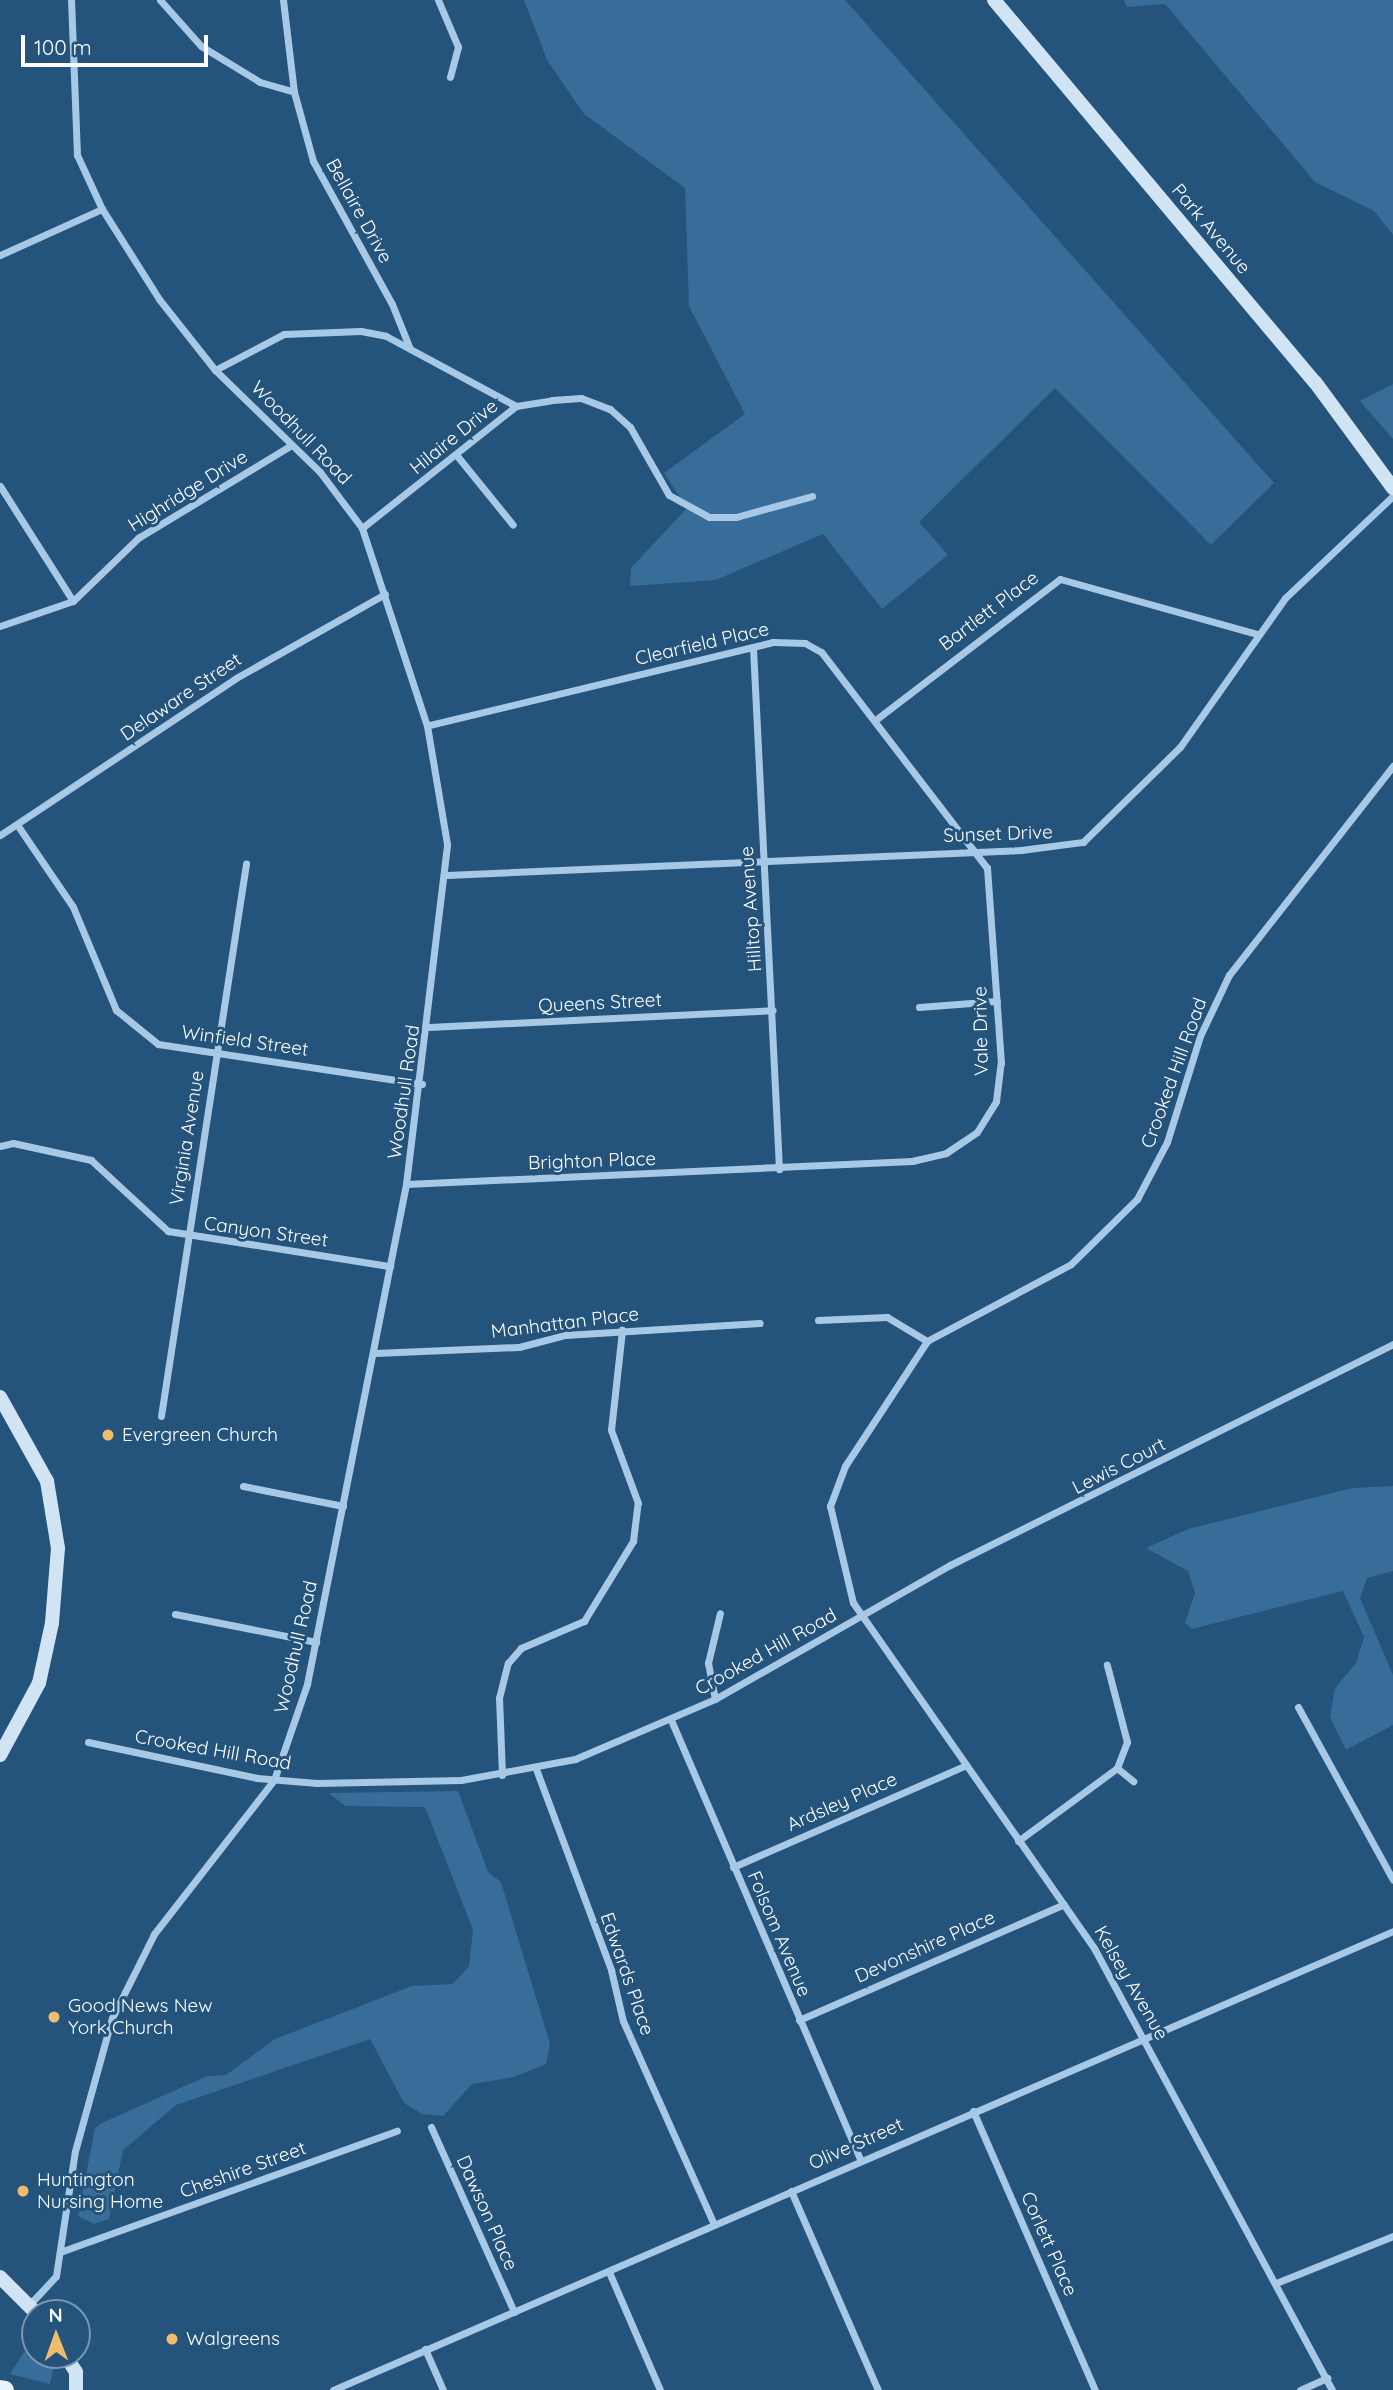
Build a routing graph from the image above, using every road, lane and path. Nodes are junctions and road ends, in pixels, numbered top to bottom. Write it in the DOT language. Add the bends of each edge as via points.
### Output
graph roads {
  1 [pos="71,0"];
  2 [pos="160,0"];
  3 [pos="283,0"];
  4 [pos="438,0"];
  5 [pos="994,0"];
  6 [pos="450,77"];
  7 [pos="294,92"];
  8 [pos="102,209"];
  9 [pos="0,255"];
  10 [pos="410,349"];
  11 [pos="215,370"];
  12 [pos="516,406"];
  13 [pos="290,446"];
  14 [pos="458,457"];
  15 [pos="0,486"];
  16 [pos="1393,488"];
  17 [pos="812,496"];
  18 [pos="1393,496"];
  19 [pos="513,525"];
  20 [pos="362,528"];
  21 [pos="385,594"];
  22 [pos="73,601"];
  23 [pos="0,626"];
  24 [pos="1256,634"];
  25 [pos="753,648"];
  26 [pos="877,718"];
  27 [pos="427,726"];
  28 [pos="1393,766"];
  29 [pos="18,826"];
  30 [pos="0,835"];
  31 [pos="973,850"];
  32 [pos="763,858"];
  33 [pos="246,864"];
  34 [pos="447,875"];
  35 [pos="997,1001"];
  36 [pos="919,1007"];
  37 [pos="773,1010"];
  38 [pos="429,1027"];
  39 [pos="217,1054"];
  40 [pos="422,1084"];
  41 [pos="0,1146"];
  42 [pos="779,1169"];
  43 [pos="406,1184"];
  44 [pos="187,1237"];
  45 [pos="390,1266"];
  46 [pos="818,1320"];
  47 [pos="760,1323"];
  48 [pos="621,1330"];
  49 [pos="927,1340"];
  50 [pos="1393,1344"];
  51 [pos="374,1353"];
  52 [pos="0,1396"];
  53 [pos="160,1416"];
  54 [pos="243,1486"];
  55 [pos="343,1507"];
  56 [pos="720,1613"];
  57 [pos="175,1614"];
  58 [pos="861,1617"];
  59 [pos="316,1642"];
  60 [pos="1107,1665"];
  61 [pos="715,1699"];
  62 [pos="1298,1707"];
  63 [pos="671,1720"];
  64 [pos="88,1742"];
  65 [pos="0,1755"];
  66 [pos="964,1766"];
  67 [pos="1117,1768"];
  68 [pos="536,1769"];
  69 [pos="502,1775"];
  70 [pos="274,1780"];
  71 [pos="1133,1782"];
  72 [pos="1018,1841"];
  73 [pos="733,1867"];
  74 [pos="1393,1880"];
  75 [pos="1064,1904"];
  76 [pos="1393,1931"];
  77 [pos="799,2020"];
  78 [pos="1145,2038"];
  79 [pos="973,2111"];
  80 [pos="431,2127"];
  81 [pos="397,2131"];
  82 [pos="860,2159"];
  83 [pos="791,2191"];
  84 [pos="714,2224"];
  85 [pos="1393,2236"];
  86 [pos="60,2252"];
  87 [pos="609,2272"];
  88 [pos="0,2277"];
  89 [pos="1276,2283"];
  90 [pos="23,2299"];
  91 [pos="41,2299"];
  92 [pos="514,2312"];
  93 [pos="425,2349"];
  94 [pos="74,2369"];
  95 [pos="1327,2378"];
  96 [pos="76,2390"];
  97 [pos="334,2390"];
  98 [pos="443,2390"];
  99 [pos="660,2390"];
  100 [pos="878,2390"];
  101 [pos="1095,2390"];
  102 [pos="1300,2390"];
  103 [pos="1332,2390"];
  1 -- 8 [label="street, Woodhull Road" via="77,155"];
  2 -- 7 [label="street" via="201,46 260,82"];
  3 -- 7 [label="street, Bellaire Drive"];
  4 -- 6 [label="street" via="458,47"];
  5 -- 16 [label="main road, Park Avenue" via="1315,382"];
  7 -- 10 [label="street, Bellaire Drive" via="313,161 393,304"];
  8 -- 9 [label="street"];
  8 -- 11 [label="street, Woodhull Road" via="159,299"];
  10 -- 11 [label="street" via="386,337 320,328 255,345"];
  10 -- 12 [label="street"];
  11 -- 13 [label="street, Woodhull Road"];
  12 -- 14 [label="street, Hilaire Drive"];
  12 -- 17 [label="street, Hilaire Drive" via="581,398 610,409 630,428 669,495 709,517 736,517"];
  13 -- 20 [label="street, Woodhull Road" via="320,472"];
  13 -- 22 [label="street, Highridge Drive" via="138,538"];
  14 -- 19 [label="street"];
  14 -- 20 [label="street, Hilaire Drive"];
  15 -- 22 [label="street"];
  18 -- 24 [label="street, Sunset Drive" via="1336,544"];
  20 -- 21 [label="street, Woodhull Road"];
  21 -- 27 [label="street, Woodhull Road"];
  21 -- 29 [label="street, Delaware Street" via="236,678"];
  22 -- 23 [label="street, Highridge Drive"];
  24 -- 26 [label="street, Bartlett Place" via="1060,579"];
  24 -- 31 [label="street, Sunset Drive" via="1180,747 1099,831 1064,848"];
  25 -- 26 [label="street, Clearfield Place" via="789,641 821,652"];
  25 -- 27 [label="street, Clearfield Place"];
  25 -- 32 [label="street, Hilltop Avenue"];
  26 -- 31 [label="street, Clearfield Place"];
  27 -- 34 [label="street, Woodhull Road" via="444,800"];
  28 -- 49 [label="street, Crooked Hill Road" via="1229,975 1200,1036 1167,1142 1137,1199 1071,1264"];
  29 -- 30 [label="street, Delaware Street"];
  29 -- 39 [label="street, Winfield Street" via="73,907 116,1010 158,1044"];
  31 -- 32 [label="street, Sunset Drive"];
  31 -- 35 [label="street, Vale Drive" via="987,868"];
  32 -- 34 [label="street, Sunset Drive"];
  32 -- 37 [label="street, Hilltop Avenue"];
  33 -- 39 [label="street, Virginia Avenue"];
  34 -- 38 [label="street, Woodhull Road"];
  35 -- 36 [label="street"];
  35 -- 42 [label="street, Vale Drive" via="996,1101 976,1132 946,1153 912,1161"];
  37 -- 38 [label="street, Queens Street"];
  37 -- 42 [label="street, Hilltop Avenue"];
  38 -- 40 [label="street, Woodhull Road"];
  39 -- 40 [label="street, Winfield Street"];
  39 -- 44 [label="street, Virginia Avenue"];
  40 -- 43 [label="street, Woodhull Road"];
  41 -- 44 [label="street, Canyon Street" via="13,1143 91,1160 168,1231"];
  42 -- 43 [label="street, Brighton Place"];
  43 -- 45 [label="street, Woodhull Road"];
  44 -- 45 [label="street, Canyon Street"];
  44 -- 53 [label="street, Virginia Avenue"];
  45 -- 51 [label="street, Woodhull Road"];
  46 -- 49 [label="street" via="887,1317"];
  47 -- 48 [label="street, Manhattan Place"];
  48 -- 51 [label="street, Manhattan Place" via="519,1347"];
  48 -- 69 [label="street" via="611,1430 638,1503 633,1541 584,1621 521,1648 508,1663 499,1698"];
  49 -- 58 [label="street, Crooked Hill Road" via="835,1483 833,1539"];
  50 -- 58 [label="street, Lewis Court" via="950,1565"];
  51 -- 55 [label="street, Woodhull Road"];
  52 -- 65 [label="main road" via="47,1481 58,1548 42,1672"];
  54 -- 55 [label="street"];
  55 -- 59 [label="street, Woodhull Road"];
  56 -- 61 [label="street" via="708,1662"];
  57 -- 59 [label="street"];
  58 -- 61 [label="street, Crooked Hill Road"];
  58 -- 66 [label="street, Kelsey Avenue"];
  59 -- 70 [label="street, Woodhull Road"];
  60 -- 67 [label="street" via="1127,1742"];
  61 -- 63 [label="street, Crooked Hill Road"];
  62 -- 74 [label="street"];
  63 -- 68 [label="street, Crooked Hill Road"];
  63 -- 73 [label="street, Folsom Avenue"];
  64 -- 70 [label="street, Crooked Hill Road"];
  66 -- 72 [label="street, Kelsey Avenue"];
  66 -- 73 [label="street, Ardsley Place"];
  67 -- 71 [label="street"];
  67 -- 72 [label="street"];
  68 -- 69 [label="street, Crooked Hill Road"];
  68 -- 84 [label="street, Edwards Place" via="611,1970 623,2021"];
  69 -- 70 [label="street, Crooked Hill Road"];
  70 -- 86 [label="street, Woodhull Road" via="137,1964 94,2073"];
  72 -- 75 [label="street, Kelsey Avenue"];
  73 -- 77 [label="street, Folsom Avenue"];
  75 -- 77 [label="street, Devonshire Place"];
  75 -- 78 [label="street, Kelsey Avenue"];
  76 -- 78 [label="street, Olive Street"];
  77 -- 82 [label="street, Folsom Avenue"];
  78 -- 79 [label="street, Olive Street"];
  78 -- 89 [label="street, Kelsey Avenue"];
  79 -- 82 [label="street, Olive Street"];
  79 -- 101 [label="street, Corlett Place"];
  80 -- 92 [label="street, Dawson Place"];
  81 -- 86 [label="street, Cheshire Street"];
  82 -- 83 [label="street, Olive Street"];
  83 -- 84 [label="street, Olive Street"];
  83 -- 100 [label="street"];
  84 -- 87 [label="street, Olive Street"];
  85 -- 89 [label="street"];
  86 -- 91 [label="street, Woodhull Road" via="53,2284"];
  87 -- 92 [label="street, Olive Street"];
  87 -- 99 [label="street"];
  88 -- 90 [label="main road"];
  89 -- 95 [label="street, Kelsey Avenue"];
  92 -- 93 [label="street, Olive Street"];
  93 -- 97 [label="street, Olive Street"];
  93 -- 98 [label="street"];
  94 -- 96 [label="main road"];
  95 -- 102 [label="street"];
  95 -- 103 [label="street, Kelsey Avenue"];
}
